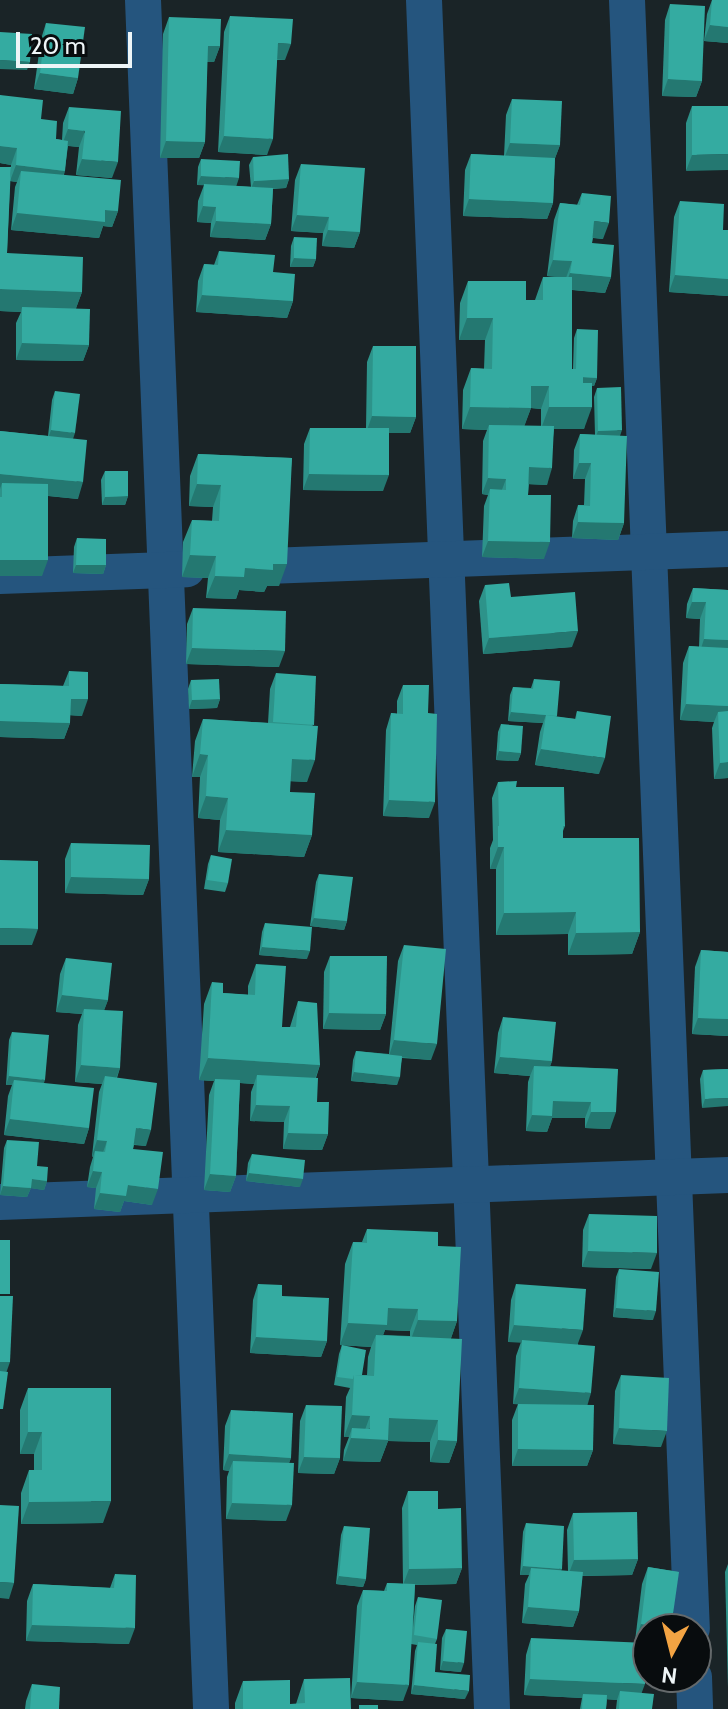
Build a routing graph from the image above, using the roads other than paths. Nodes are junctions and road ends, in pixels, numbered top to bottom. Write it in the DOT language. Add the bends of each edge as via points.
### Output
graph roads {
  1 [pos="143,0"];
  2 [pos="424,0"];
  3 [pos="627,0"];
  4 [pos="728,549"];
  5 [pos="649,552"];
  6 [pos="446,559"];
  7 [pos="165,570"];
  8 [pos="0,576"];
  9 [pos="728,1175"];
  10 [pos="674,1177"];
  11 [pos="471,1184"];
  12 [pos="190,1195"];
  13 [pos="0,1202"];
  14 [pos="691,1613"];
  15 [pos="211,1709"];
  16 [pos="492,1709"];
  1 -- 7 [label="street"];
  2 -- 6 [label="street"];
  3 -- 5 [label="street"];
  4 -- 5 [label="street"];
  5 -- 6 [label="street"];
  5 -- 10 [label="street"];
  6 -- 7 [label="street"];
  6 -- 11 [label="street"];
  7 -- 8 [label="street"];
  7 -- 12 [label="street"];
  9 -- 10 [label="street"];
  10 -- 11 [label="street"];
  10 -- 14 [label="street"];
  11 -- 12 [label="street"];
  11 -- 16 [label="street"];
  12 -- 13 [label="street"];
  12 -- 15 [label="street"];
}
